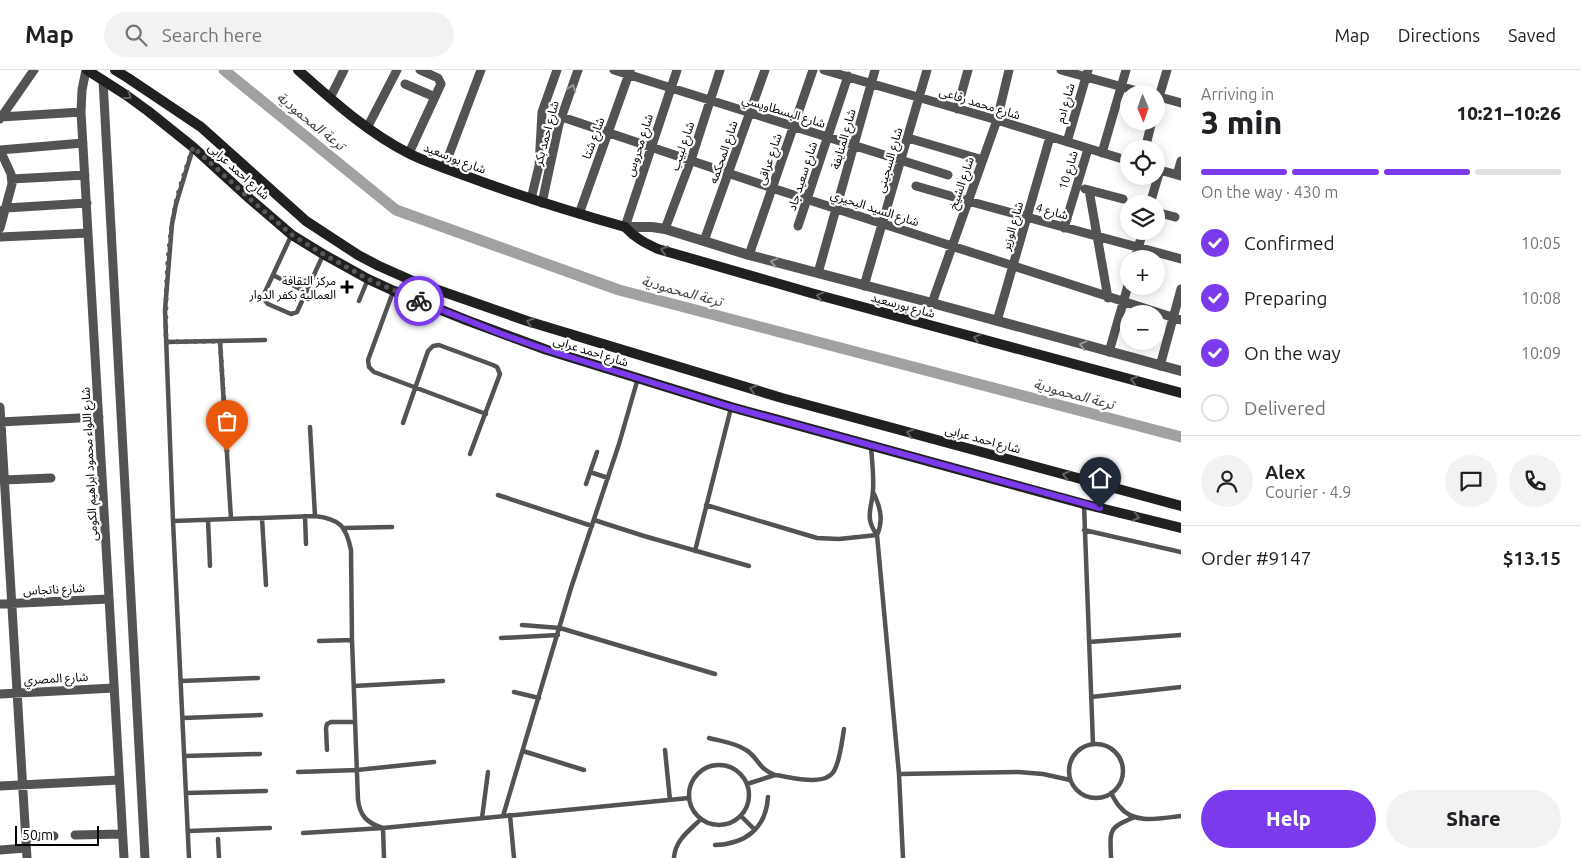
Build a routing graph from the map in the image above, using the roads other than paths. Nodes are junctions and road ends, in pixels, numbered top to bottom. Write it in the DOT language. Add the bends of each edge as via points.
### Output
graph roads {
  1 [pos="34,70"];
  2 [pos="87,70"];
  3 [pos="114,70"];
  4 [pos="298,70"];
  5 [pos="344,70"];
  6 [pos="397,70"];
  7 [pos="420,70"];
  8 [pos="557,70"];
  9 [pos="578,70"];
  10 [pos="614,70"];
  11 [pos="677,70"];
  12 [pos="720,70"];
  13 [pos="765,70"];
  14 [pos="813,70"];
  15 [pos="825,70"];
  16 [pos="875,70"];
  17 [pos="927,70"];
  18 [pos="968,70"];
  19 [pos="1009,70"];
  20 [pos="1061,70"];
  21 [pos="1126,70"];
  22 [pos="1167,70"];
  23 [pos="478,71"];
  24 [pos="630,72"];
  25 [pos="1087,73"];
  26 [pos="848,76"];
  27 [pos="103,80"];
  28 [pos="871,83"];
  29 [pos="405,84"];
  30 [pos="1121,85"];
  31 [pos="1162,85"];
  32 [pos="1120,86"];
  33 [pos="671,88"];
  34 [pos="1120,90"];
  35 [pos="158,98"];
  36 [pos="330,98"];
  37 [pos="435,98"];
  38 [pos="920,98"];
  39 [pos="1165,98"];
  40 [pos="710,101"];
  41 [pos="1181,103"];
  42 [pos="958,109"];
  43 [pos="148,111"];
  44 [pos="81,112"];
  45 [pos="750,113"];
  46 [pos="1,118"];
  47 [pos="560,120"];
  48 [pos="997,120"];
  49 [pos="541,122"];
  50 [pos="793,127"];
  51 [pos="367,128"];
  52 [pos="608,132"];
  53 [pos="541,137"];
  54 [pos="828,137"];
  55 [pos="1050,137"];
  56 [pos="556,138"];
  57 [pos="908,138"];
  58 [pos="1067,142"];
  59 [pos="83,143"];
  60 [pos="854,145"];
  61 [pos="193,147"];
  62 [pos="651,147"];
  63 [pos="1088,149"];
  64 [pos="0,150"];
  65 [pos="409,153"];
  66 [pos="1102,153"];
  67 [pos="1120,158"];
  68 [pos="691,160"];
  69 [pos="902,160"];
  70 [pos="983,160"];
  71 [pos="1181,161"];
  72 [pos="444,168"];
  73 [pos="1165,172"];
  74 [pos="729,173"];
  75 [pos="85,174"];
  76 [pos="948,175"];
  77 [pos="1179,176"];
  78 [pos="12,179"];
  79 [pos="916,186"];
  80 [pos="1077,187"];
  81 [pos="772,188"];
  82 [pos="1089,190"];
  83 [pos="1120,198"];
  84 [pos="530,199"];
  85 [pos="808,199"];
  86 [pos="968,202"];
  87 [pos="542,203"];
  88 [pos="86,204"];
  89 [pos="836,209"];
  90 [pos="3,210"];
  91 [pos="579,214"];
  92 [pos="1165,214"];
  93 [pos="1027,217"];
  94 [pos="1176,217"];
  95 [pos="883,224"];
  96 [pos="798,226"];
  97 [pos="625,227"];
  98 [pos="0,228"];
  99 [pos="1064,228"];
  100 [pos="666,230"];
  101 [pos="88,233"];
  102 [pos="292,235"];
  103 [pos="1097,236"];
  104 [pos="0,237"];
  105 [pos="1140,240"];
  106 [pos="704,241"];
  107 [pos="952,247"];
  108 [pos="1138,248"];
  109 [pos="323,254"];
  110 [pos="749,255"];
  111 [pos="1181,259"];
  112 [pos="1013,267"];
  113 [pos="818,273"];
  114 [pos="273,275"];
  115 [pos="368,279"];
  116 [pos="864,286"];
  117 [pos="1181,289"];
  118 [pos="394,291"];
  119 [pos="306,292"];
  120 [pos="1125,295"];
  121 [pos="1108,298"];
  122 [pos="359,301"];
  123 [pos="1123,302"];
  124 [pos="932,303"];
  125 [pos="1177,319"];
  126 [pos="997,321"];
  127 [pos="265,340"];
  128 [pos="220,341"];
  129 [pos="166,342"];
  130 [pos="1109,352"];
  131 [pos="1160,366"];
  132 [pos="1181,372"];
  133 [pos="638,378"];
  134 [pos="416,387"];
  135 [pos="1181,393"];
  136 [pos="731,407"];
  137 [pos="0,408"];
  138 [pos="486,414"];
  139 [pos="99,417"];
  140 [pos="0,422"];
  141 [pos="403,423"];
  142 [pos="310,427"];
  143 [pos="871,445"];
  144 [pos="597,452"];
  145 [pos="470,454"];
  146 [pos="590,472"];
  147 [pos="51,478"];
  148 [pos="608,478"];
  149 [pos="4,480"];
  150 [pos="586,484"];
  151 [pos="873,491"];
  152 [pos="498,495"];
  153 [pos="1084,504"];
  154 [pos="706,505"];
  155 [pos="1181,506"];
  156 [pos="305,516"];
  157 [pos="315,516"];
  158 [pos="262,518"];
  159 [pos="231,519"];
  160 [pos="208,520"];
  161 [pos="172,521"];
  162 [pos="593,523"];
  163 [pos="392,527"];
  164 [pos="344,528"];
  165 [pos="1181,528"];
  166 [pos="1084,530"];
  167 [pos="876,536"];
  168 [pos="306,544"];
  169 [pos="695,551"];
  170 [pos="1181,552"];
  171 [pos="210,566"];
  172 [pos="749,566"];
  173 [pos="266,585"];
  174 [pos="109,598"];
  175 [pos="12,603"];
  176 [pos="0,604"];
  177 [pos="522,625"];
  178 [pos="560,628"];
  179 [pos="558,635"];
  180 [pos="1181,635"];
  181 [pos="501,638"];
  182 [pos="352,640"];
  183 [pos="319,641"];
  184 [pos="1089,642"];
  185 [pos="715,674"];
  186 [pos="258,678"];
  187 [pos="180,680"];
  188 [pos="443,681"];
  189 [pos="354,686"];
  190 [pos="1181,687"];
  191 [pos="114,688"];
  192 [pos="514,692"];
  193 [pos="17,693"];
  194 [pos="0,694"];
  195 [pos="1091,697"];
  196 [pos="539,698"];
  197 [pos="261,715"];
  198 [pos="183,718"];
  199 [pos="355,722"];
  200 [pos="844,729"];
  201 [pos="709,738"];
  202 [pos="1093,744"];
  203 [pos="327,750"];
  204 [pos="665,750"];
  205 [pos="523,751"];
  206 [pos="260,754"];
  207 [pos="185,756"];
  208 [pos="434,762"];
  209 [pos="357,770"];
  210 [pos="584,770"];
  211 [pos="298,772"];
  212 [pos="488,772"];
  213 [pos="898,774"];
  214 [pos="775,775"];
  215 [pos="119,780"];
  216 [pos="1070,780"];
  217 [pos="748,784"];
  218 [pos="22,785"];
  219 [pos="0,786"];
  220 [pos="266,791"];
  221 [pos="186,793"];
  222 [pos="1111,793"];
  223 [pos="768,796"];
  224 [pos="689,798"];
  225 [pos="670,800"];
  226 [pos="510,815"];
  227 [pos="504,816"];
  228 [pos="741,816"];
  229 [pos="1181,816"];
  230 [pos="1135,817"];
  231 [pos="482,818"];
  232 [pos="701,819"];
  233 [pos="270,828"];
  234 [pos="383,828"];
  235 [pos="755,830"];
  236 [pos="188,832"];
  237 [pos="303,833"];
  238 [pos="122,834"];
  239 [pos="75,835"];
  240 [pos="54,836"];
  241 [pos="26,837"];
  242 [pos="218,839"];
  243 [pos="715,845"];
  244 [pos="0,850"];
  245 [pos="27,853"];
  246 [pos="124,858"];
  247 [pos="145,858"];
  248 [pos="189,858"];
  249 [pos="219,858"];
  250 [pos="384,858"];
  251 [pos="514,858"];
  252 [pos="674,858"];
  253 [pos="903,858"];
  254 [pos="1111,858"];
  1 -- 46 [label="street"];
  2 -- 27 [label="main road, شارع احمد عرابى"];
  2 -- 44 [label="street, شارع اللواء محمود ابراهيم الكومى"];
  3 -- 35 [label="main road, شارع احمد عرابى"];
  4 -- 36 [label="main road, شارع بورسعيد"];
  5 -- 36 [label="street"];
  6 -- 51 [label="street"];
  7 -- 37 [label="street" via="440,81"];
  8 -- 49 [label="street, شارع احمد بكر" via="543,106"];
  47 -- 9 [label="street, شارع احمد بكر, one-way"];
  10 -- 24 [label="street, شارع البسطاويسي"];
  11 -- 33 [label="street, شارع محروس"];
  12 -- 40 [label="street, شارع لبيب"];
  13 -- 45 [label="street, شارع المحكمه"];
  14 -- 50 [label="street, شارع عراقى"];
  15 -- 26 [label="street, شارع محمد رفاعى"];
  16 -- 28 [label="street, شارع المنايفة"];
  17 -- 38 [label="street, شارع السجينى"];
  18 -- 42 [label="street"];
  19 -- 48 [label="street, شارع الشيخ"];
  20 -- 25 [label="street"];
  21 -- 30 [label="street"];
  22 -- 31 [label="street"];
  23 -- 72 [label="street"];
  24 -- 33 [label="street, شارع البسطاويسي"];
  24 -- 52 [label="street, شارع شتا"];
  25 -- 32 [label="street"];
  25 -- 58 [label="street, شارع ادم"];
  26 -- 28 [label="street, شارع محمد رفاعى"];
  26 -- 54 [label="street, شارع سعيد جاد"];
  27 -- 43 [label="main road, شارع احمد عرابى, one-way"];
  27 -- 247 [label="street"];
  28 -- 38 [label="street, شارع محمد رفاعى"];
  28 -- 60 [label="street, شارع المنايفة"];
  29 -- 37 [label="street"];
  33 -- 40 [label="street, شارع البسطاويسي"];
  33 -- 62 [label="street, شارع محروس"];
  34 -- 66 [label="street"];
  35 -- 43 [label="main road"];
  155 -- 35 [label="main road, شارع احمد عرابى, one-way" via="782,398 528,321 415,282 358,255 306,221 201,127"];
  36 -- 51 [label="main road, شارع بورسعيد"];
  37 -- 65 [label="street"];
  38 -- 42 [label="street, شارع محمد رفاعى"];
  38 -- 57 [label="street, شارع السجينى"];
  39 -- 41 [label="street"];
  40 -- 45 [label="street, شارع البسطاويسي"];
  40 -- 68 [label="street, شارع لبيب"];
  42 -- 48 [label="street, شارع محمد رفاعى"];
  43 -- 61 [label="main road, شارع احمد عرابى"];
  44 -- 46 [label="street"];
  44 -- 59 [label="street, شارع اللواء محمود ابراهيم الكومى"];
  45 -- 50 [label="street, شارع البسطاويسي"];
  45 -- 74 [label="street, شارع المحكمه"];
  47 -- 49 [label="street, شارع السيد البحيري"];
  47 -- 52 [label="street, شارع السيد البحيري"];
  47 -- 56 [label="street, شارع احمد بكر"];
  48 -- 55 [label="street, شارع محمد رفاعى"];
  48 -- 70 [label="street, شارع الشيخ"];
  49 -- 53 [label="street, شارع احمد بكر"];
  50 -- 54 [label="street, شارع البسطاويسي"];
  50 -- 81 [label="street, شارع عراقى"];
  51 -- 65 [label="main road, شارع بورسعيد"];
  52 -- 62 [label="street, شارع السيد البحيري"];
  52 -- 91 [label="street, شارع شتا"];
  53 -- 56 [label="street"];
  53 -- 84 [label="street, شارع احمد بكر" via="539,166"];
  54 -- 60 [label="street, شارع البسطاويسي"];
  54 -- 85 [label="street, شارع سعيد جاد"];
  55 -- 58 [label="street, شارع محمد رفاعى"];
  55 -- 93 [label="street, شارع الوزير"];
  56 -- 87 [label="street, شارع احمد بكر"];
  57 -- 69 [label="street, شارع السجينى"];
  57 -- 70 [label="street"];
  58 -- 63 [label="street, شارع محمد رفاعى"];
  59 -- 64 [label="street"];
  59 -- 75 [label="street, شارع اللواء محمود ابراهيم الكومى"];
  60 -- 69 [label="street, شارع البسطاويسي"];
  60 -- 89 [label="street, شارع المنايفة"];
  61 -- 102 [label="main road, شارع احمد عرابى"];
  61 -- 129 [label="lane" via="172,224 165,310"];
  62 -- 68 [label="street, شارع السيد البحيري"];
  62 -- 97 [label="street, شارع محروس"];
  63 -- 66 [label="street, شارع محمد رفاعى"];
  63 -- 80 [label="street, شارع 10"];
  64 -- 78 [label="street"];
  65 -- 72 [label="main road, شارع بورسعيد"];
  66 -- 67 [label="street, شارع محمد رفاعى"];
  68 -- 74 [label="street, شارع السيد البحيري"];
  68 -- 100 [label="street, شارع لبيب"];
  69 -- 76 [label="street, شارع البسطاويسي"];
  69 -- 95 [label="street, شارع السجينى"];
  70 -- 86 [label="street, شارع الشيخ"];
  71 -- 77 [label="street"];
  72 -- 84 [label="main road, شارع بورسعيد"];
  73 -- 77 [label="street"];
  74 -- 81 [label="street, شارع السيد البحيري"];
  74 -- 106 [label="street, شارع المحكمه"];
  75 -- 78 [label="street"];
  75 -- 88 [label="street, شارع اللواء محمود ابراهيم الكومى"];
  78 -- 90 [label="street"];
  79 -- 86 [label="street, شارع 4"];
  80 -- 82 [label="street"];
  80 -- 99 [label="street, شارع 10"];
  81 -- 85 [label="street, شارع السيد البحيري"];
  81 -- 110 [label="street, شارع عراقى"];
  82 -- 83 [label="street"];
  82 -- 103 [label="street"];
  84 -- 87 [label="main road, شارع بورسعيد"];
  85 -- 89 [label="street, شارع السيد البحيري"];
  85 -- 96 [label="street, شارع سعيد جاد"];
  86 -- 93 [label="street, شارع 4"];
  86 -- 107 [label="street, شارع الشيخ"];
  87 -- 91 [label="main road, شارع بورسعيد"];
  88 -- 90 [label="street"];
  88 -- 101 [label="street, شارع اللواء محمود ابراهيم الكومى"];
  89 -- 95 [label="street, شارع السيد البحيري"];
  89 -- 113 [label="street, شارع المنايفة"];
  90 -- 98 [label="street"];
  91 -- 97 [label="main road, شارع بورسعيد"];
  92 -- 94 [label="street"];
  93 -- 99 [label="street, شارع 4"];
  93 -- 112 [label="street, شارع الوزير"];
  95 -- 107 [label="street, شارع السيد البحيري"];
  95 -- 116 [label="street, شارع السجينى"];
  97 -- 100 [label="street, شارع بورسعيد"];
  135 -- 97 [label="main road, شارع بورسعيد, one-way" via="658,249 644,243"];
  99 -- 103 [label="street, شارع 4"];
  100 -- 106 [label="street, شارع بورسعيد"];
  101 -- 104 [label="street"];
  101 -- 139 [label="street, شارع اللواء محمود ابراهيم الكومى"];
  102 -- 109 [label="main road, شارع احمد عرابى"];
  102 -- 114 [label="lane"];
  103 -- 108 [label="street, شارع 4"];
  103 -- 121 [label="street"];
  105 -- 108 [label="street"];
  106 -- 110 [label="street, شارع بورسعيد"];
  107 -- 112 [label="street, شارع السيد البحيري"];
  107 -- 124 [label="street, شارع الشيخ"];
  108 -- 111 [label="street, شارع 4"];
  109 -- 115 [label="main road, شارع احمد عرابى"];
  109 -- 119 [label="lane"];
  113 -- 110 [label="street, شارع بورسعيد, one-way"];
  112 -- 121 [label="street, شارع السيد البحيري"];
  112 -- 126 [label="street, شارع الوزير"];
  113 -- 116 [label="street, شارع بورسعيد"];
  114 -- 119 [label="lane"];
  114 -- 119 [label="lane" via="264,295 268,304 293,314"];
  115 -- 118 [label="main road, شارع احمد عرابى"];
  115 -- 122 [label="lane"];
  116 -- 124 [label="street, شارع بورسعيد"];
  117 -- 125 [label="street"];
  118 -- 133 [label="main road, شارع احمد عرابى" via="502,334"];
  118 -- 134 [label="lane" via="368,364 374,372"];
  120 -- 123 [label="street"];
  121 -- 123 [label="street, شارع السيد البحيري"];
  123 -- 125 [label="street, شارع السيد البحيري"];
  123 -- 130 [label="street"];
  124 -- 126 [label="street, شارع بورسعيد"];
  125 -- 131 [label="street"];
  130 -- 126 [label="street, شارع بورسعيد, one-way"];
  127 -- 128 [label="lane"];
  128 -- 129 [label="lane"];
  128 -- 159 [label="lane"];
  129 -- 161 [label="lane"];
  130 -- 131 [label="street, شارع بورسعيد"];
  131 -- 132 [label="street, شارع بورسعيد"];
  133 -- 136 [label="main road, شارع احمد عرابى"];
  133 -- 148 [label="lane"];
  134 -- 138 [label="lane"];
  134 -- 138 [label="lane" via="433,346 493,365 500,374"];
  134 -- 141 [label="lane"];
  136 -- 143 [label="main road, شارع احمد عرابى"];
  136 -- 154 [label="lane"];
  137 -- 140 [label="street"];
  138 -- 145 [label="lane"];
  139 -- 140 [label="street"];
  139 -- 174 [label="street, شارع اللواء محمود ابراهيم الكومى"];
  140 -- 149 [label="street"];
  142 -- 157 [label="lane"];
  143 -- 151 [label="lane"];
  143 -- 153 [label="main road, شارع احمد عرابى"];
  144 -- 146 [label="lane"];
  146 -- 148 [label="lane"];
  146 -- 150 [label="lane"];
  147 -- 149 [label="street"];
  148 -- 162 [label="lane"];
  149 -- 175 [label="street"];
  151 -- 167 [label="lane" via="870,521"];
  151 -- 167 [label="lane" via="881,520"];
  152 -- 162 [label="lane"];
  153 -- 165 [label="main road, شارع احمد عرابى, one-way"];
  153 -- 166 [label="lane"];
  154 -- 167 [label="lane" via="817,538"];
  154 -- 169 [label="lane"];
  156 -- 157 [label="lane"];
  156 -- 158 [label="lane"];
  156 -- 168 [label="lane"];
  157 -- 164 [label="lane" via="335,521"];
  158 -- 159 [label="lane"];
  158 -- 173 [label="lane"];
  159 -- 160 [label="lane"];
  160 -- 161 [label="lane"];
  160 -- 171 [label="lane"];
  161 -- 187 [label="lane"];
  162 -- 169 [label="lane"];
  162 -- 178 [label="lane"];
  163 -- 164 [label="lane"];
  164 -- 182 [label="lane" via="351,550"];
  166 -- 170 [label="lane"];
  166 -- 184 [label="lane"];
  167 -- 213 [label="lane"];
  169 -- 172 [label="lane"];
  174 -- 175 [label="street, شارع ناتجاس"];
  174 -- 191 [label="street, شارع اللواء محمود ابراهيم الكومى"];
  175 -- 176 [label="street, شارع ناتجاس"];
  175 -- 193 [label="street"];
  177 -- 178 [label="lane"];
  178 -- 179 [label="lane"];
  178 -- 185 [label="lane"];
  179 -- 181 [label="lane"];
  179 -- 196 [label="lane"];
  180 -- 184 [label="lane"];
  182 -- 183 [label="lane"];
  182 -- 189 [label="lane"];
  184 -- 195 [label="lane"];
  186 -- 187 [label="lane"];
  187 -- 198 [label="lane"];
  188 -- 189 [label="lane"];
  189 -- 199 [label="lane"];
  190 -- 195 [label="lane"];
  191 -- 193 [label="street, شارع المصري"];
  191 -- 215 [label="street, شارع اللواء محمود ابراهيم الكومى"];
  192 -- 196 [label="lane"];
  193 -- 194 [label="street, شارع المصري"];
  193 -- 218 [label="street"];
  195 -- 202 [label="lane"];
  196 -- 205 [label="lane"];
  197 -- 198 [label="lane"];
  198 -- 207 [label="lane"];
  199 -- 203 [label="lane" via="327,724"];
  199 -- 209 [label="lane"];
  200 -- 214 [label="lane" via="835,768 829,777 814,780"];
  201 -- 214 [label="lane" via="744,748 763,769"];
  202 -- 216 [label="lane" via="1072,756 1068,772"];
  202 -- 222 [label="lane" via="1110,748 1121,761 1122,779"];
  204 -- 225 [label="lane"];
  205 -- 210 [label="lane"];
  205 -- 227 [label="lane"];
  206 -- 207 [label="lane"];
  207 -- 221 [label="lane"];
  208 -- 209 [label="lane"];
  209 -- 211 [label="lane"];
  209 -- 234 [label="lane" via="359,810 364,819"];
  212 -- 231 [label="lane"];
  213 -- 216 [label="lane" via="1018,772"];
  213 -- 253 [label="lane"];
  214 -- 217 [label="lane"];
  215 -- 218 [label="street"];
  215 -- 238 [label="street, شارع اللواء محمود ابراهيم الكومى"];
  216 -- 222 [label="lane" via="1080,793 1087,796 1096,798"];
  217 -- 224 [label="lane" via="736,769 723,764 709,766 694,779"];
  217 -- 228 [label="lane" via="748,804"];
  218 -- 219 [label="street"];
  218 -- 241 [label="street"];
  220 -- 221 [label="lane"];
  221 -- 236 [label="lane"];
  222 -- 230 [label="lane" via="1120,808"];
  223 -- 235 [label="lane" via="764,815"];
  224 -- 225 [label="lane"];
  224 -- 232 [label="lane"];
  225 -- 226 [label="lane"];
  226 -- 227 [label="lane"];
  226 -- 251 [label="lane"];
  227 -- 231 [label="lane"];
  228 -- 232 [label="lane" via="722,825"];
  228 -- 235 [label="lane"];
  229 -- 230 [label="lane"];
  230 -- 254 [label="lane" via="1111,831"];
  231 -- 234 [label="lane"];
  232 -- 252 [label="lane" via="679,841"];
  233 -- 236 [label="lane"];
  234 -- 237 [label="lane"];
  234 -- 250 [label="lane"];
  235 -- 243 [label="lane" via="736,842"];
  236 -- 248 [label="lane"];
  238 -- 239 [label="street"];
  238 -- 246 [label="street, شارع اللواء محمود ابراهيم الكومى"];
  240 -- 241 [label="street"];
  241 -- 245 [label="street"];
  242 -- 249 [label="lane"];
  244 -- 245 [label="street"];
}
